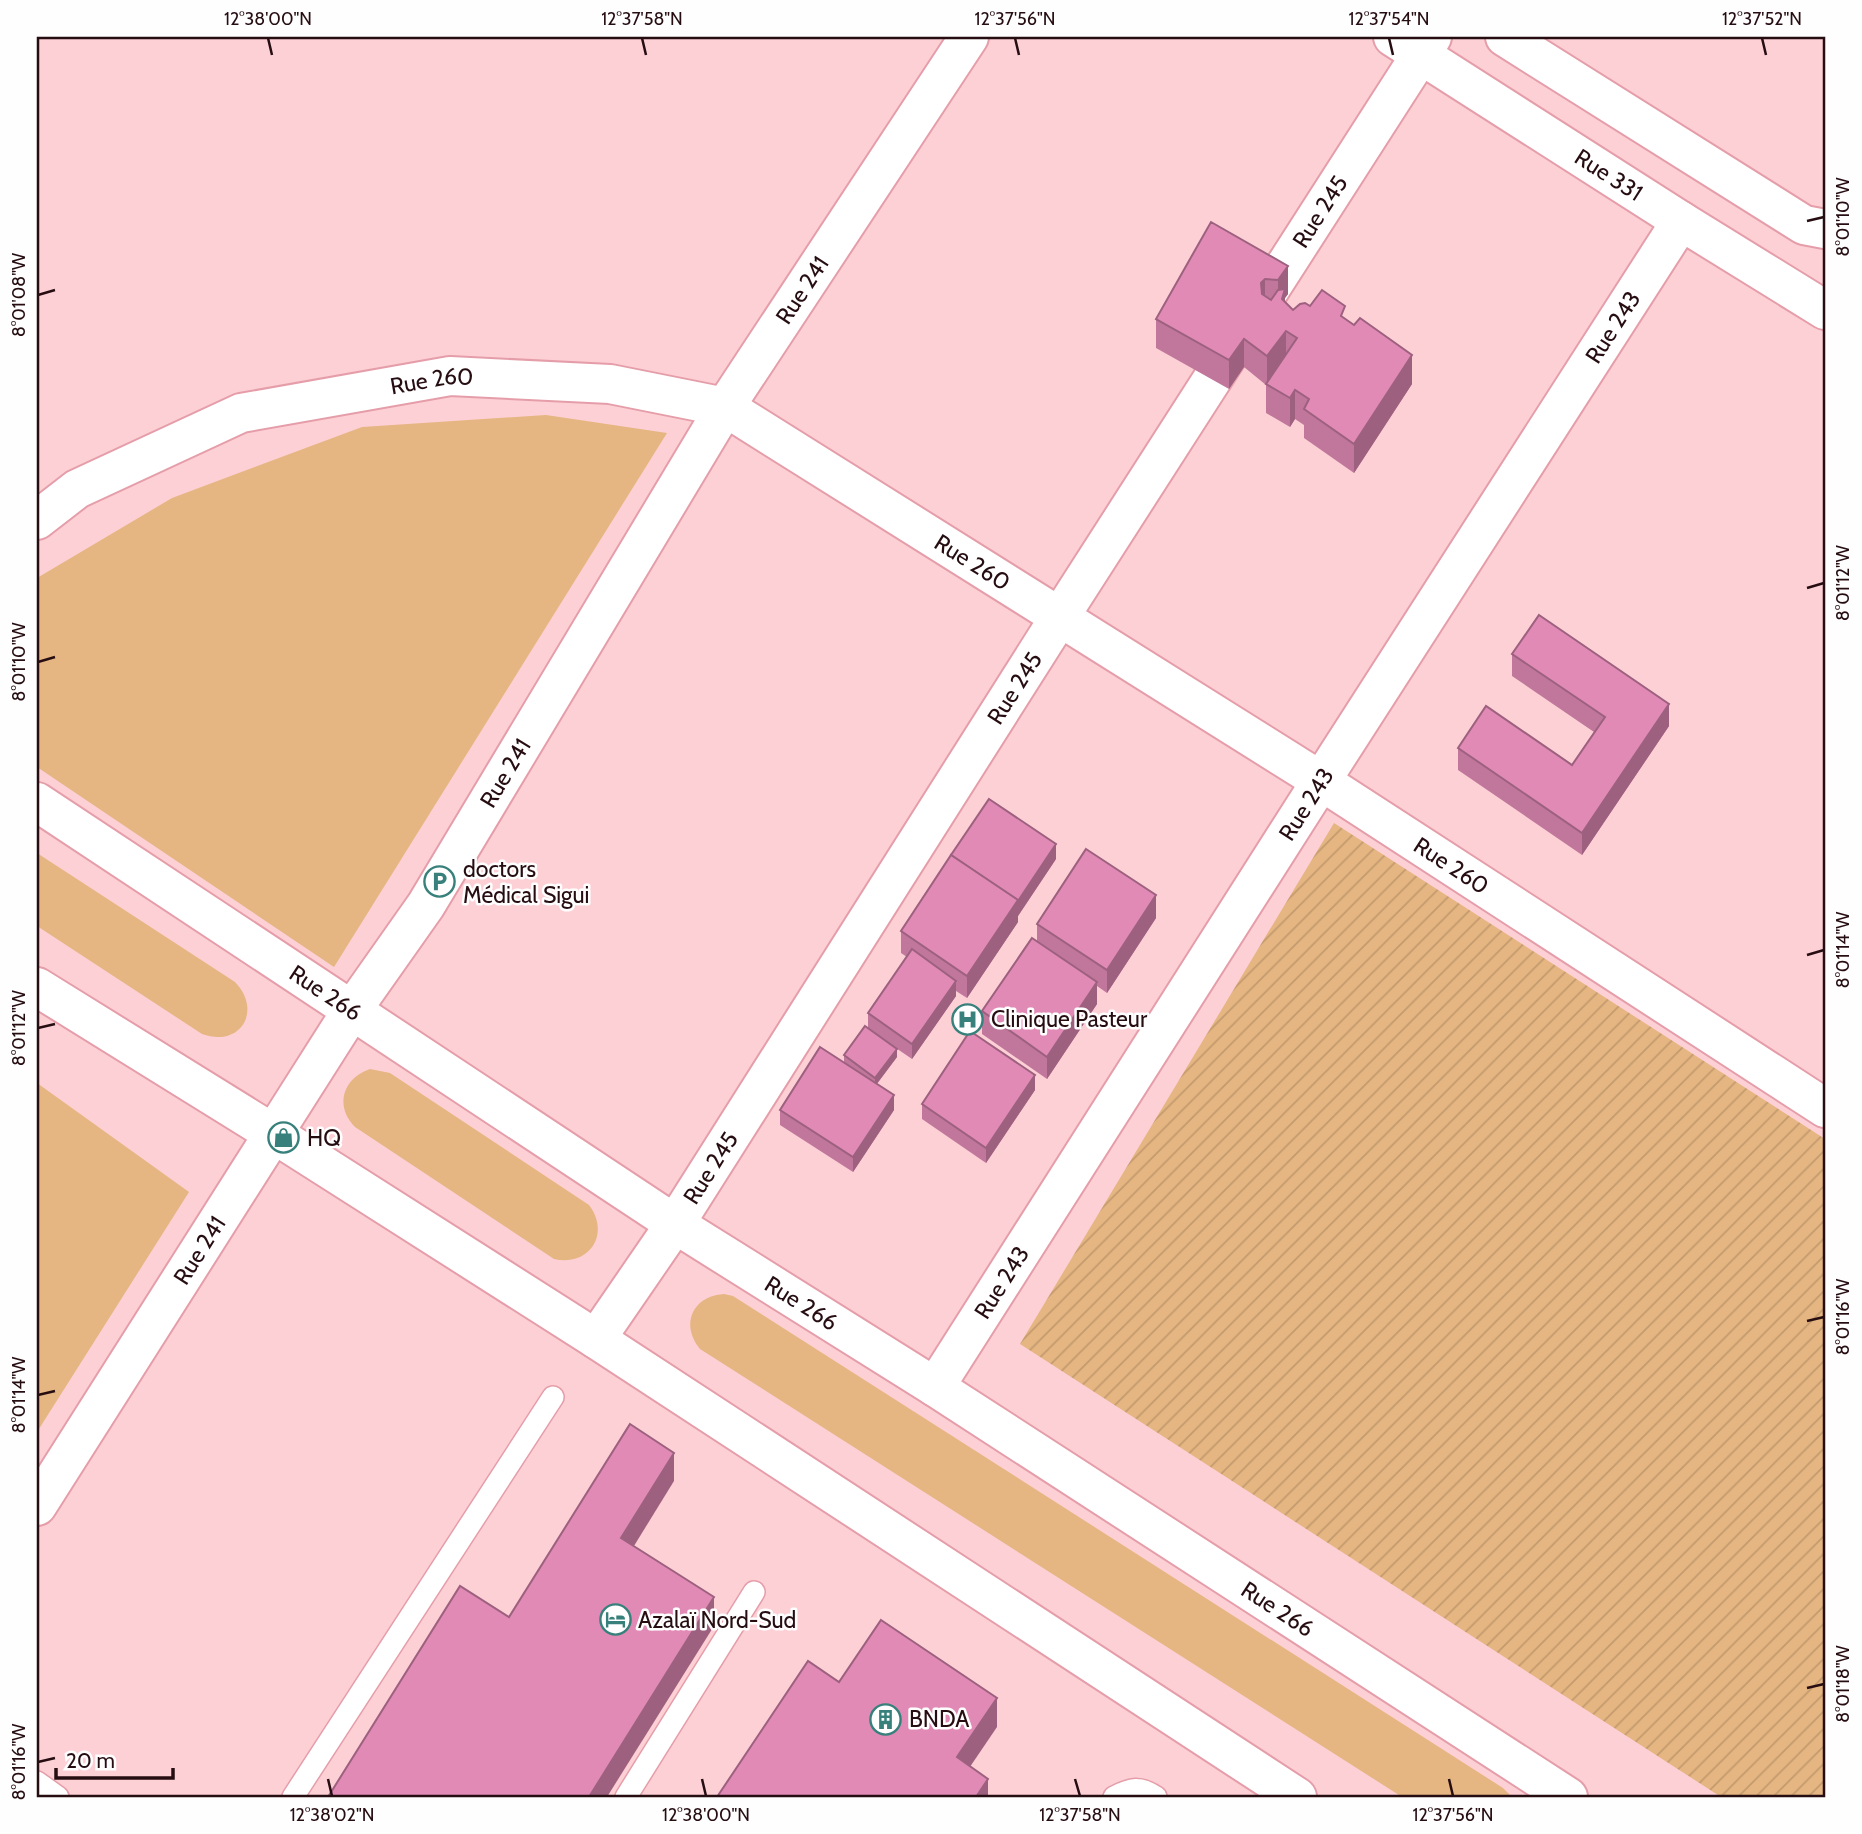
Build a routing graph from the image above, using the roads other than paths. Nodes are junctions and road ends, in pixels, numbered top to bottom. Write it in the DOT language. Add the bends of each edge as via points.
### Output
graph roads {
  1 [pos="969,37"];
  2 [pos="1505,37"];
  3 [pos="1415,42"];
  4 [pos="1681,221"];
  5 [pos="1818,231"];
  6 [pos="1825,310"];
  7 [pos="724,407"];
  8 [pos="37,520"];
  9 [pos="1059,618"];
  10 [pos="1321,781"];
  11 [pos="37,802"];
  12 [pos="37,987"];
  13 [pos="352,1010"];
  14 [pos="1825,1108"];
  15 [pos="274,1134"];
  16 [pos="676,1224"];
  17 [pos="596,1339"];
  18 [pos="935,1387"];
  19 [pos="553,1397"];
  20 [pos="37,1506"];
  21 [pos="754,1592"];
  22 [pos="37,1782"];
  23 [pos="58,1797"];
  24 [pos="293,1797"];
  25 [pos="626,1797"];
  26 [pos="1114,1797"];
  27 [pos="1156,1797"];
  28 [pos="1297,1797"];
  29 [pos="1568,1797"];
  1 -- 7 [label="street, Rue 241"];
  2 -- 5 [label="street"];
  3 -- 4 [label="street, Rue 331"];
  3 -- 9 [label="street, Rue 245"];
  4 -- 6 [label="street, Rue 331"];
  4 -- 10 [label="street, Rue 243"];
  7 -- 8 [label="street, Rue 260" via="610,384 450,376 241,414 76,489"];
  7 -- 9 [label="street, Rue 260"];
  7 -- 13 [label="street, Rue 241" via="426,905"];
  9 -- 10 [label="street, Rue 260"];
  9 -- 16 [label="street, Rue 245"];
  10 -- 14 [label="street, Rue 260"];
  10 -- 18 [label="street, Rue 243"];
  11 -- 13 [label="street, Rue 266"];
  12 -- 15 [label="street"];
  13 -- 15 [label="street, Rue 241"];
  13 -- 16 [label="street, Rue 266"];
  15 -- 17 [label="street"];
  15 -- 20 [label="street, Rue 241"];
  16 -- 17 [label="street, Rue 245"];
  16 -- 18 [label="street, Rue 266"];
  17 -- 28 [label="street"];
  18 -- 29 [label="street, Rue 266"];
  19 -- 24 [label="lane"];
  21 -- 25 [label="lane"];
  22 -- 23 [label="lane"];
  26 -- 27 [label="lane" via="1145,1789"];
}
